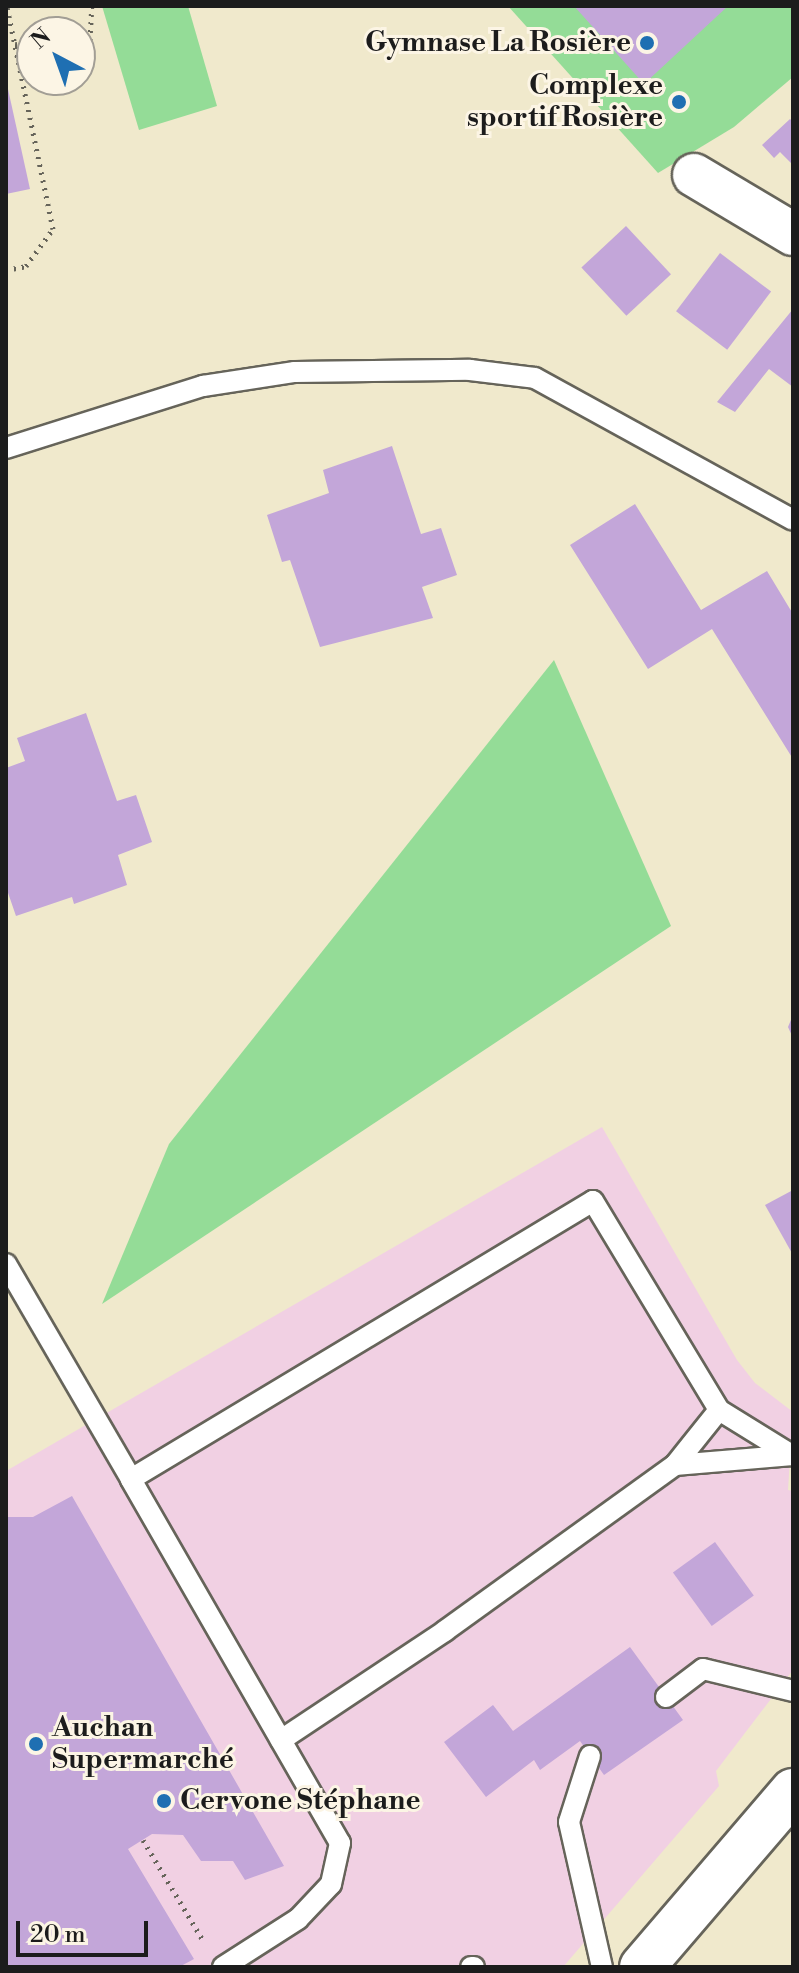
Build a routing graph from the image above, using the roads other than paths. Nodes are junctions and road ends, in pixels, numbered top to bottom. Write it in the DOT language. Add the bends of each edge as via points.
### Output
graph roads {
  1 [pos="694,175"];
  2 [pos="793,234"];
  3 [pos="6,448"];
  4 [pos="793,520"];
  5 [pos="6,1264"];
  6 [pos="719,1410"];
  7 [pos="793,1455"];
  8 [pos="675,1465"];
  9 [pos="131,1479"];
  10 [pos="793,1691"];
  11 [pos="666,1697"];
  12 [pos="281,1740"];
  13 [pos="590,1756"];
  14 [pos="792,1799"];
  15 [pos="218,1961"];
  16 [pos="602,1967"];
  17 [pos="642,1967"];
  1 -- 2 [label="street"];
  3 -- 4 [label="lane" via="203,386 295,372 470,370 535,378"];
  5 -- 9 [label="lane"];
  6 -- 7 [label="lane"];
  6 -- 8 [label="lane"];
  6 -- 9 [label="lane" via="593,1201"];
  7 -- 8 [label="lane"];
  8 -- 12 [label="lane" via="445,1631"];
  9 -- 12 [label="lane"];
  10 -- 11 [label="lane" via="703,1669"];
  12 -- 15 [label="lane" via="340,1843 331,1884 298,1919"];
  13 -- 16 [label="lane" via="569,1822"];
  14 -- 17 [label="street"];
}
